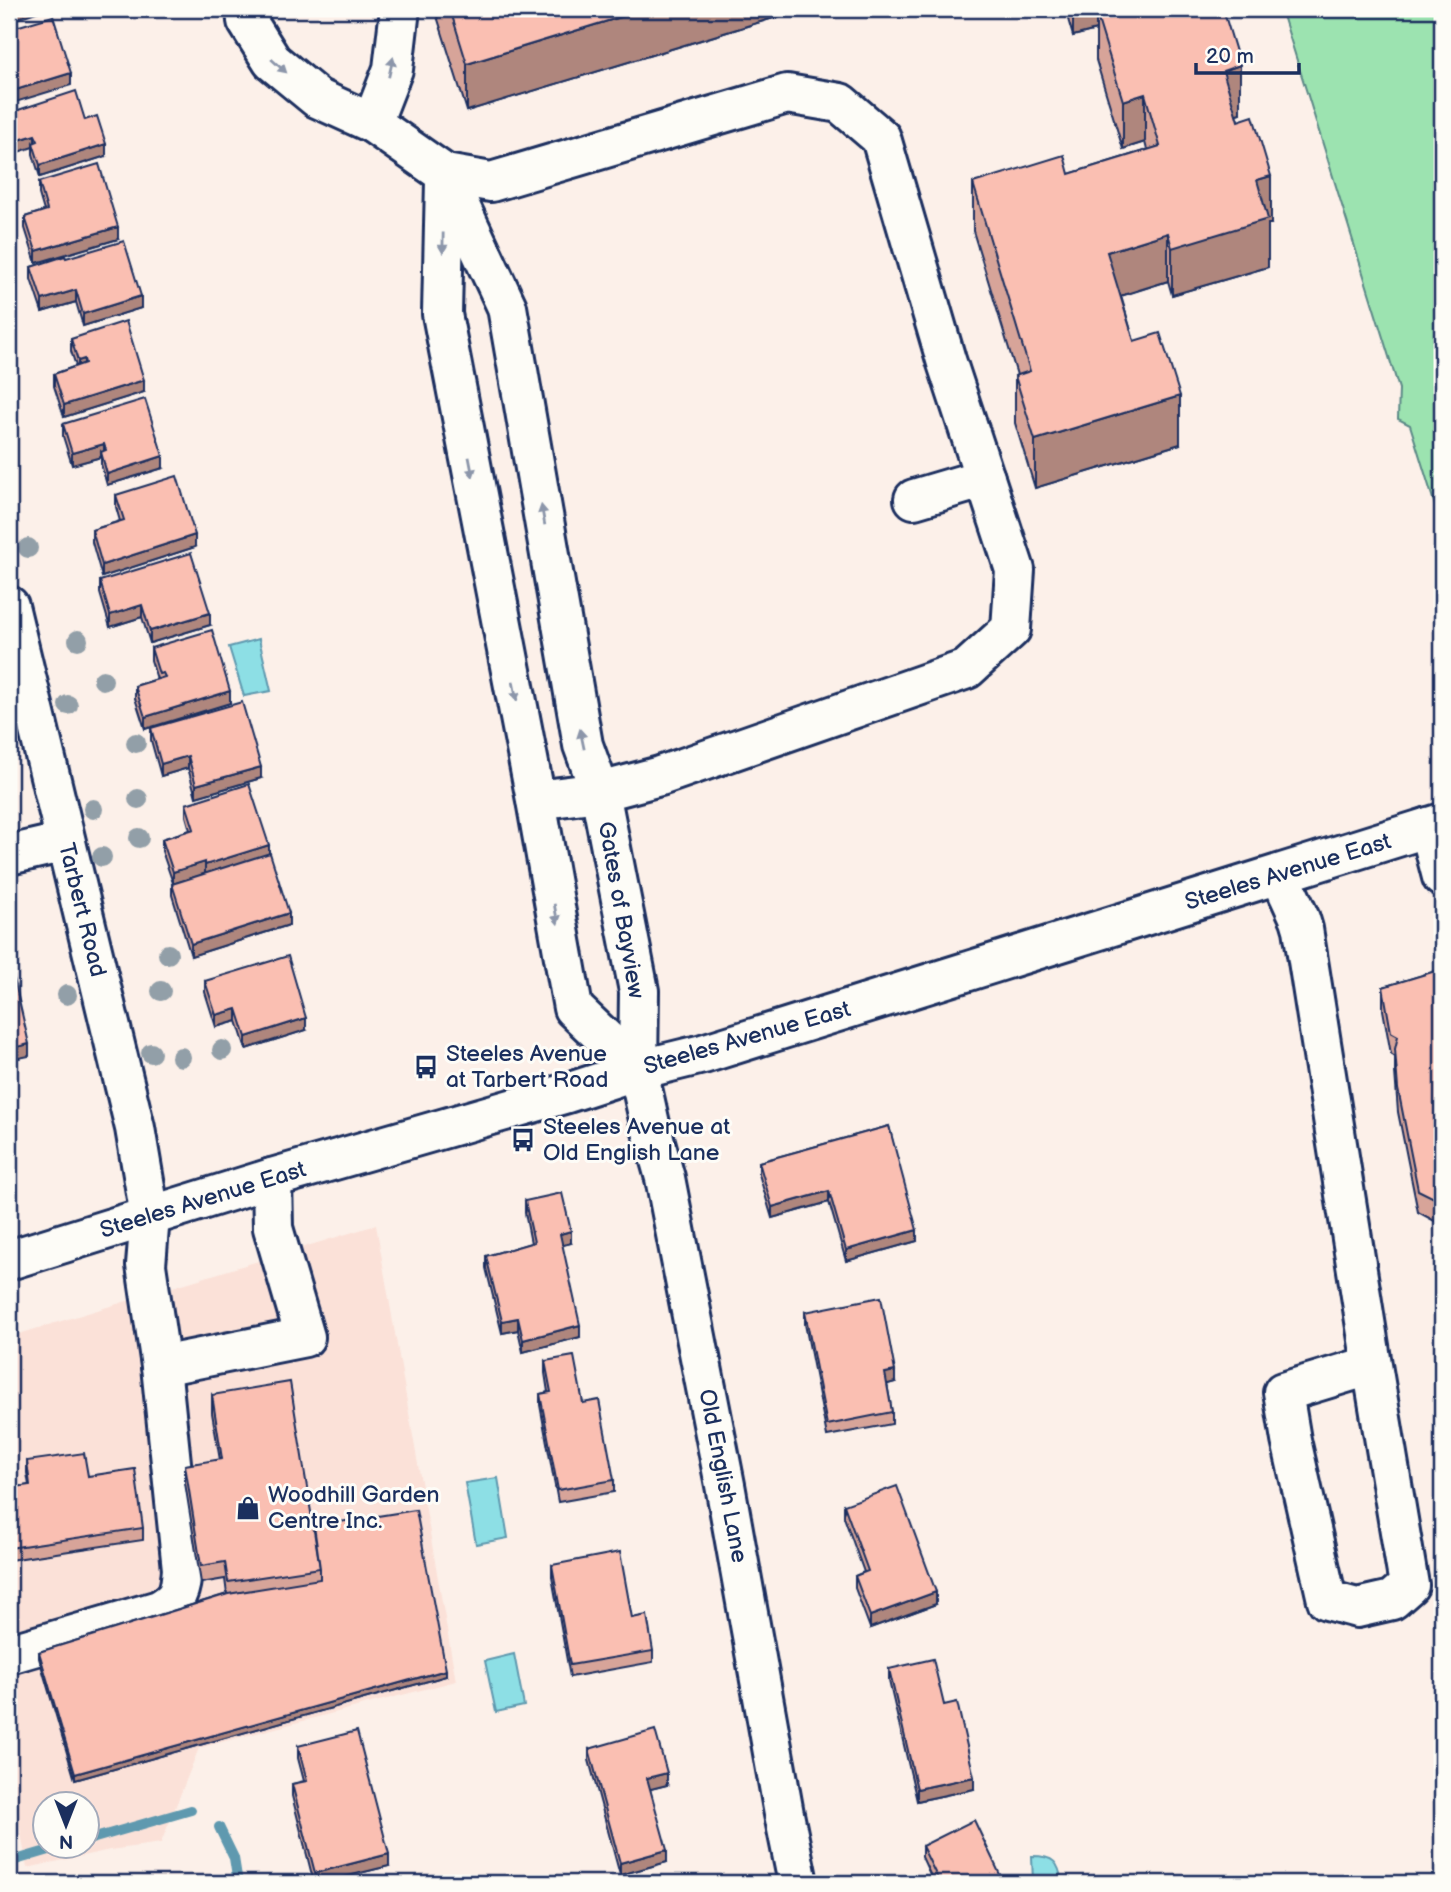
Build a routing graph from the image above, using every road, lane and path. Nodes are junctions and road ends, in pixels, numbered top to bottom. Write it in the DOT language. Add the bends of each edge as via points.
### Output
graph roads {
  1 [pos="246,9"];
  2 [pos="400,9"];
  3 [pos="372,123"];
  4 [pos="445,174"];
  5 [pos="985,478"];
  6 [pos="914,499"];
  7 [pos="9,606"];
  8 [pos="600,792"];
  9 [pos="536,800"];
  10 [pos="1436,825"];
  11 [pos="65,842"];
  12 [pos="9,855"];
  13 [pos="1280,875"];
  14 [pos="1442,877"];
  15 [pos="638,1070"];
  16 [pos="272,1178"];
  17 [pos="150,1216"];
  18 [pos="9,1260"];
  19 [pos="1372,1365"];
  20 [pos="161,1366"];
  21 [pos="9,1654"];
  22 [pos="798,1883"];
  1 -- 3 [label="street, one-way" via="247,21 272,61 317,98"];
  3 -- 2 [label="street, one-way" via="393,69"];
  3 -- 4 [label="street"];
  4 -- 5 [label="street" via="491,183 787,94 840,103 881,138"];
  8 -- 4 [label="street, Gates of Bayview, one-way" via="583,745 507,307"];
  4 -- 9 [label="street, one-way" via="442,314"];
  5 -- 6 [label="street"];
  5 -- 8 [label="street" via="1015,570 1011,629 967,669 660,776"];
  7 -- 11 [label="street, Tarbert Road"];
  8 -- 9 [label="street"];
  8 -- 15 [label="street, Gates of Bayview" via="639,991"];
  9 -- 15 [label="street, one-way" via="573,1009"];
  10 -- 13 [label="street, Steeles Avenue East"];
  10 -- 14 [label="street"];
  11 -- 12 [label="street"];
  11 -- 17 [label="street, Tarbert Road" via="132,1117"];
  13 -- 15 [label="street, Steeles Avenue East" via="704,1054"];
  13 -- 19 [label="street" via="1303,929"];
  15 -- 16 [label="street, Steeles Avenue East"];
  15 -- 22 [label="street, Old English Lane" via="665,1178 726,1485"];
  16 -- 17 [label="street, Steeles Avenue East"];
  16 -- 20 [label="street" via="274,1228 305,1337"];
  17 -- 18 [label="street, Steeles Avenue East"];
  17 -- 20 [label="street, Tarbert Road" via="146,1265"];
  19 -- 19 [label="street" via="1409,1585 1392,1600 1357,1608 1327,1600 1283,1392"];
  20 -- 21 [label="street, Tarbert Road" via="182,1569 180,1591 159,1610"];
}
